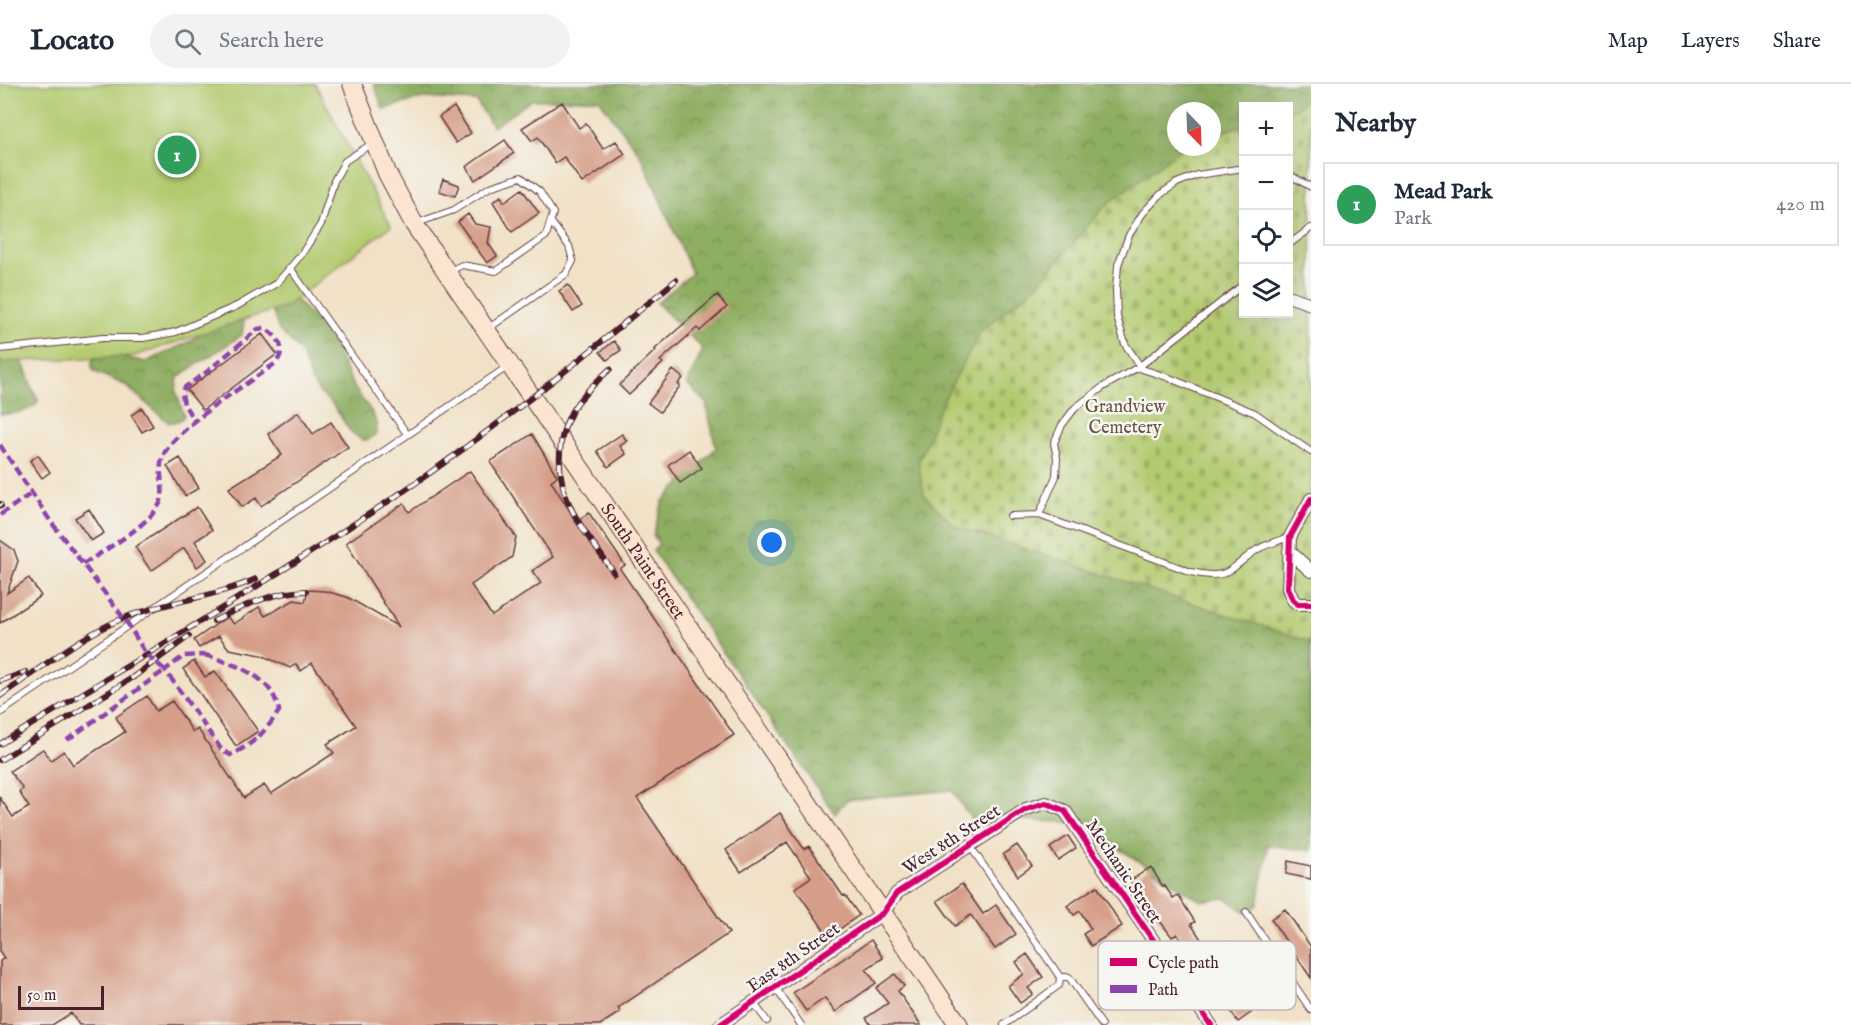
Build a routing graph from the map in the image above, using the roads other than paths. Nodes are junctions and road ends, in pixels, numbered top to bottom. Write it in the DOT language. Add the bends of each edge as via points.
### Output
graph roads {
  1 [pos="352,84"];
  2 [pos="374,143"];
  3 [pos="1239,169"];
  4 [pos="1293,177"];
  5 [pos="1311,187"];
  6 [pos="551,222"];
  7 [pos="414,224"];
  8 [pos="1311,228"];
  9 [pos="1293,241"];
  10 [pos="290,268"];
  11 [pos="446,273"];
  12 [pos="1239,288"];
  13 [pos="1293,298"];
  14 [pos="1311,304"];
  15 [pos="486,330"];
  16 [pos="0,349"];
  17 [pos="510,364"];
  18 [pos="1140,366"];
  19 [pos="407,434"];
  20 [pos="1311,452"];
  21 [pos="1311,499"];
  22 [pos="1039,515"];
  23 [pos="1010,516"];
  24 [pos="1290,537"];
  25 [pos="1289,551"];
  26 [pos="1311,571"];
  27 [pos="1311,604"];
  28 [pos="0,713"];
  29 [pos="1046,803"];
  30 [pos="970,845"];
  31 [pos="1246,912"];
  32 [pos="883,913"];
  33 [pos="1153,941"];
  34 [pos="1265,941"];
  35 [pos="1060,977"];
  36 [pos="775,987"];
  37 [pos="1296,987"];
  38 [pos="753,1002"];
  39 [pos="1200,1010"];
  40 [pos="1311,1010"];
  41 [pos="767,1021"];
  42 [pos="720,1025"];
  43 [pos="801,1025"];
  44 [pos="959,1025"];
  45 [pos="1004,1025"];
  46 [pos="1102,1025"];
  47 [pos="1210,1025"];
  1 -- 2 [label="main road, South Paint Street"];
  2 -- 7 [label="main road, South Paint Street"];
  2 -- 10 [label="lane" via="345,161 334,181 321,224"];
  3 -- 18 [label="lane" via="1197,175 1177,183 1161,194 1129,235 1118,265 1118,317 1125,345"];
  4 -- 5 [label="lane"];
  6 -- 7 [label="lane" via="553,213 540,192 521,177 490,187 454,210"];
  6 -- 11 [label="lane" via="546,236 496,271 462,265"];
  6 -- 15 [label="lane" via="569,246 573,261 566,274"];
  7 -- 11 [label="main road, South Paint Street"];
  8 -- 9 [label="lane"];
  10 -- 16 [label="lane" via="277,284 176,332"];
  10 -- 19 [label="lane"];
  11 -- 15 [label="main road, South Paint Street"];
  12 -- 18 [label="lane"];
  13 -- 14 [label="street"];
  15 -- 17 [label="main road, South Paint Street"];
  17 -- 19 [label="lane"];
  17 -- 32 [label="main road, South Paint Street"];
  18 -- 20 [label="lane" via="1255,413"];
  18 -- 22 [label="lane" via="1084,401 1062,425 1054,443 1056,476"];
  19 -- 28 [label="lane"];
  21 -- 24 [label="street"];
  22 -- 23 [label="lane"];
  22 -- 24 [label="lane" via="1212,577 1225,574 1260,548"];
  24 -- 25 [label="street"];
  25 -- 26 [label="street"];
  25 -- 27 [label="street" via="1289,595 1298,604"];
  29 -- 30 [label="street, West 8th Street" via="1026,809"];
  29 -- 33 [label="street, Mechanic Street" via="1065,811"];
  30 -- 32 [label="street, West 8th Street" via="897,892"];
  30 -- 35 [label="lane"];
  31 -- 34 [label="lane"];
  32 -- 36 [label="street, East 8th Street"];
  32 -- 44 [label="main road, South Paint Street"];
  35 -- 45 [label="lane" via="1059,985"];
  35 -- 46 [label="lane" via="1069,977"];
  36 -- 38 [label="street, East 8th Street"];
  36 -- 43 [label="lane"];
  37 -- 40 [label="lane"];
  38 -- 41 [label="lane"];
  38 -- 42 [label="street, East 8th Street"];
  39 -- 47 [label="street, Mechanic Street"];
}
